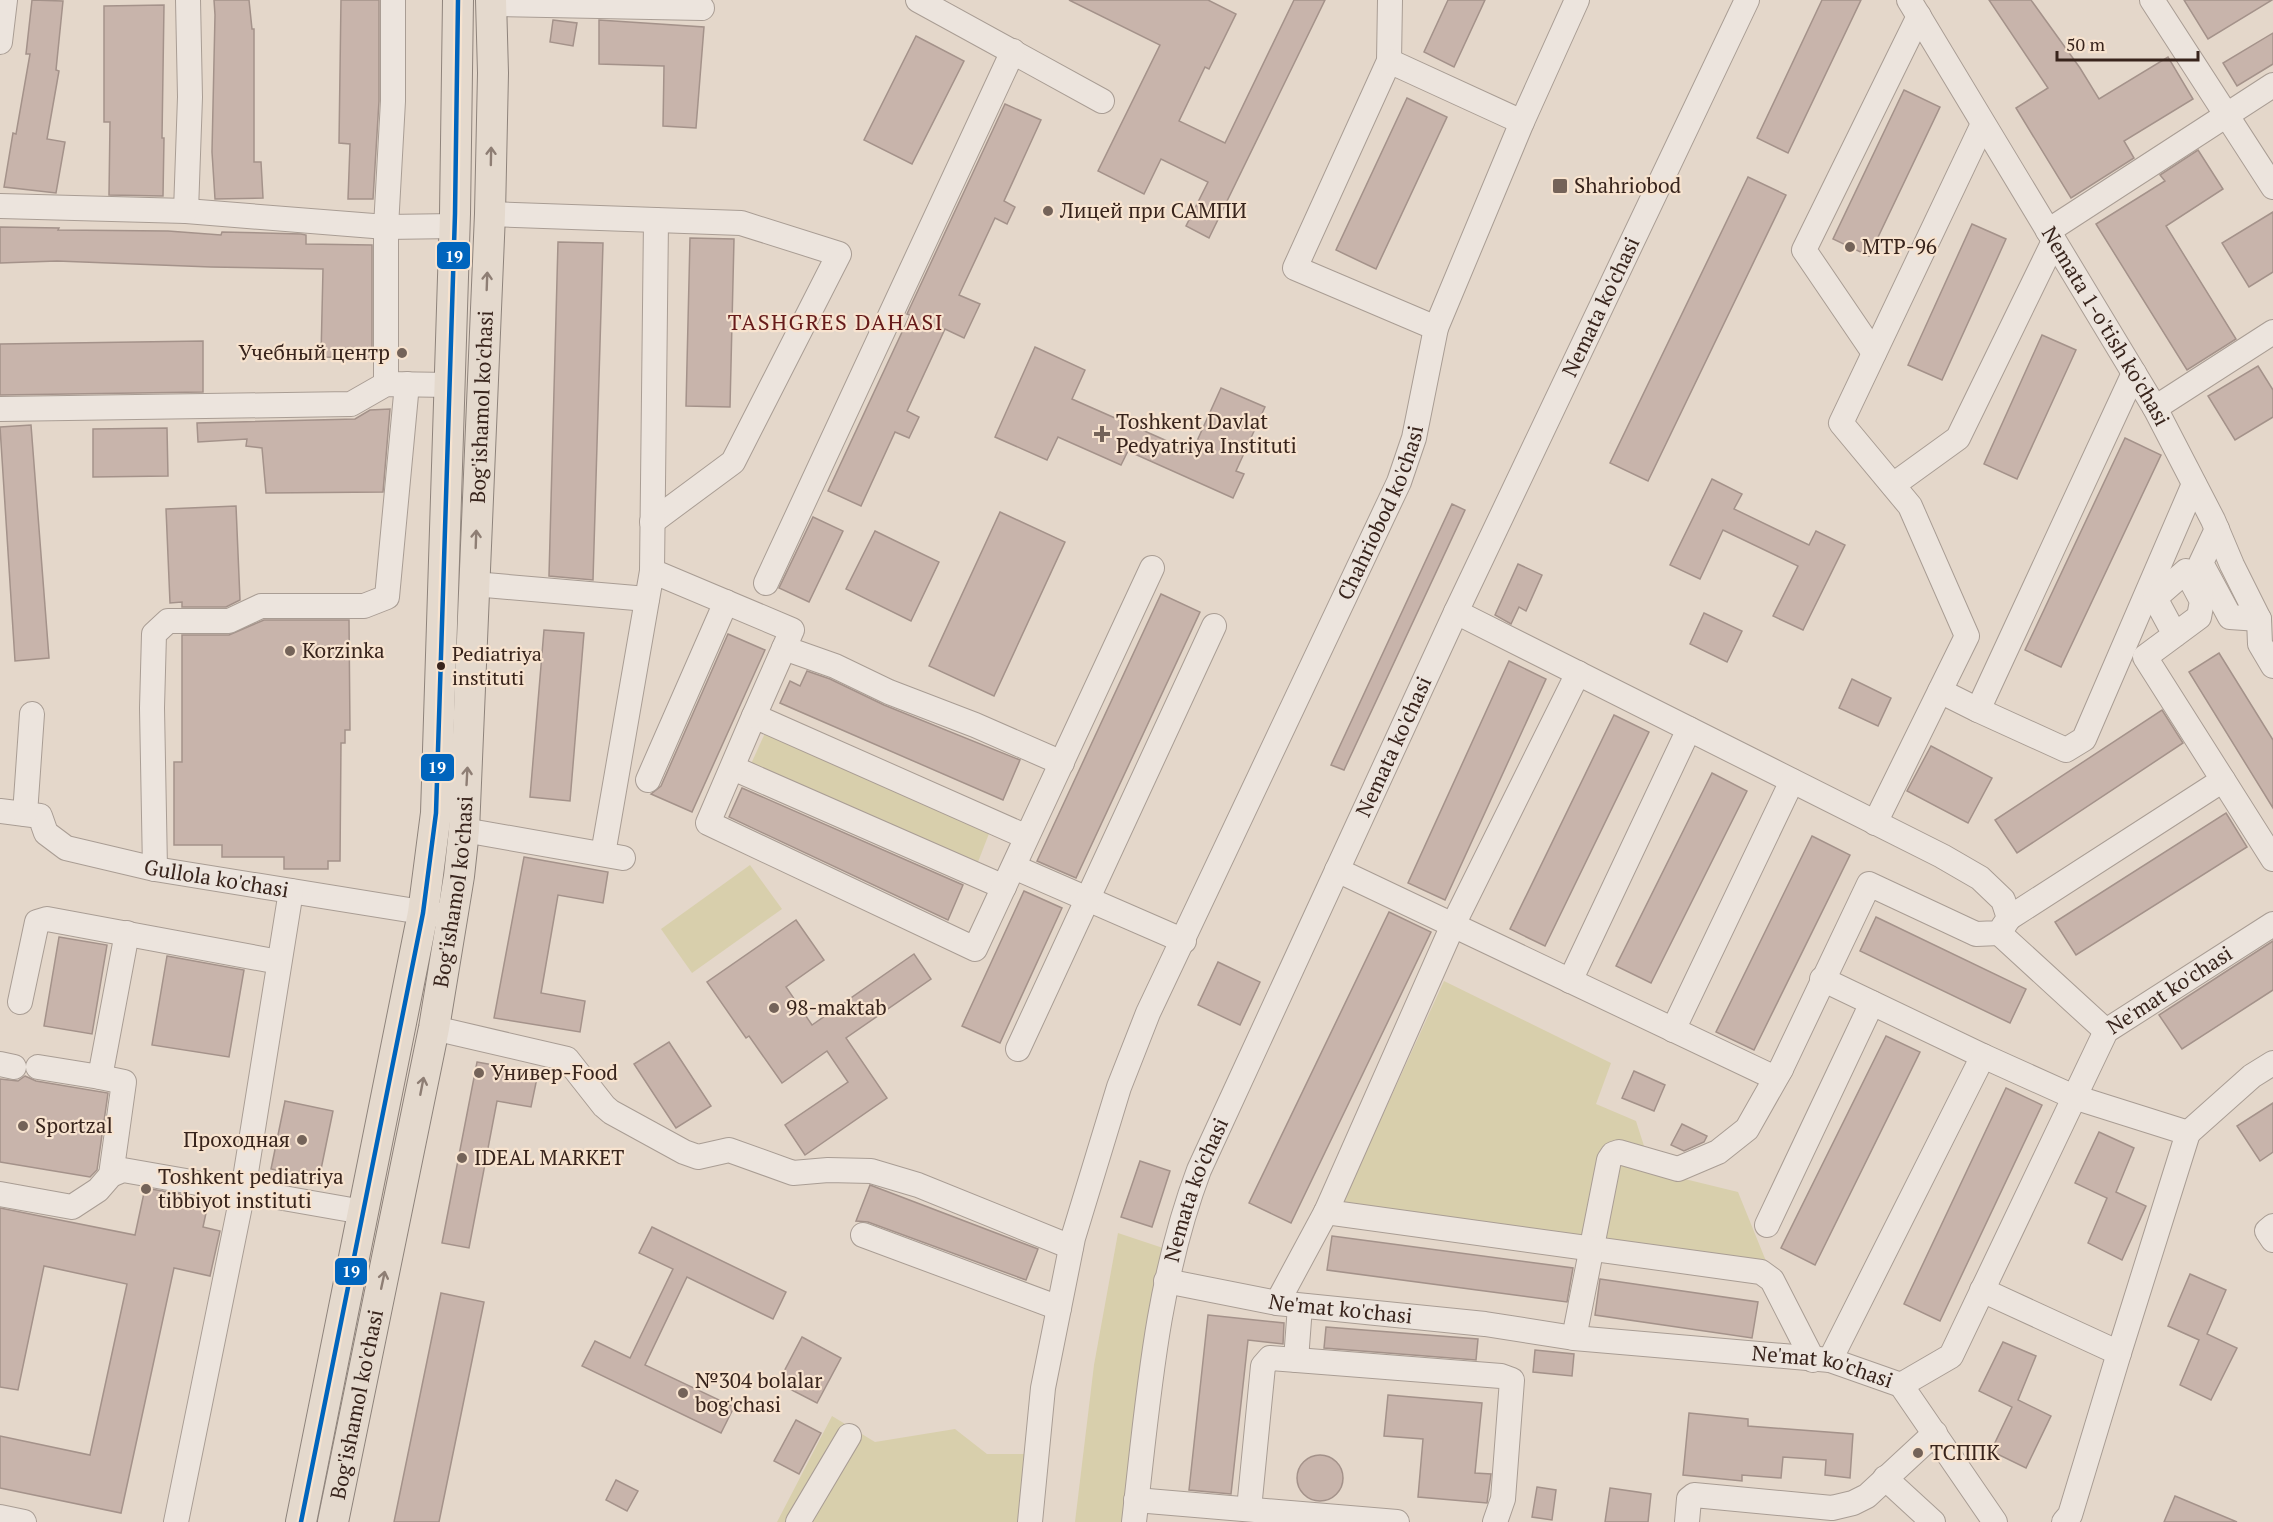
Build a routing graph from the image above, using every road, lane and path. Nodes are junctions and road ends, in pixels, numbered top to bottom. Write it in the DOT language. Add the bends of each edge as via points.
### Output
graph roads {
  1 [pos="4,0"];
  2 [pos="188,0"];
  3 [pos="393,0"];
  4 [pos="458,0"];
  5 [pos="918,0"];
  6 [pos="1390,0"];
  7 [pos="1578,0"];
  8 [pos="1747,0"];
  9 [pos="2152,0"];
  10 [pos="491,2"];
  11 [pos="702,8"];
  12 [pos="1914,8"];
  13 [pos="0,41"];
  14 [pos="1013,51"];
  15 [pos="1389,62"];
  16 [pos="2273,85"];
  17 [pos="1102,101"];
  18 [pos="2227,115"];
  19 [pos="1522,122"];
  20 [pos="1983,124"];
  21 [pos="2273,187"];
  22 [pos="0,206"];
  23 [pos="186,211"];
  24 [pos="490,214"];
  25 [pos="455,220"];
  26 [pos="656,220"];
  27 [pos="386,227"];
  28 [pos="2051,236"];
  29 [pos="1436,328"];
  30 [pos="2273,332"];
  31 [pos="1874,353"];
  32 [pos="2134,374"];
  33 [pos="396,384"];
  34 [pos="449,385"];
  35 [pos="2155,408"];
  36 [pos="0,409"];
  37 [pos="2194,484"];
  38 [pos="1893,485"];
  39 [pos="652,522"];
  40 [pos="1152,568"];
  41 [pos="652,571"];
  42 [pos="766,583"];
  43 [pos="474,584"];
  44 [pos="647,598"];
  45 [pos="726,602"];
  46 [pos="1456,612"];
  47 [pos="1214,626"];
  48 [pos="2264,631"];
  49 [pos="2175,635"];
  50 [pos="784,648"];
  51 [pos="2273,666"];
  52 [pos="1578,673"];
  53 [pos="1940,691"];
  54 [pos="1978,710"];
  55 [pos="32,714"];
  56 [pos="754,716"];
  57 [pos="1689,729"];
  58 [pos="1062,763"];
  59 [pos="733,768"];
  60 [pos="648,780"];
  61 [pos="2223,780"];
  62 [pos="1792,781"];
  63 [pos="0,811"];
  64 [pos="25,814"];
  65 [pos="1875,823"];
  66 [pos="464,830"];
  67 [pos="1027,837"];
  68 [pos="2273,859"];
  69 [pos="155,869"];
  70 [pos="1337,870"];
  71 [pos="1009,877"];
  72 [pos="291,891"];
  73 [pos="423,913"];
  74 [pos="452,917"];
  75 [pos="2273,924"];
  76 [pos="1453,925"];
  77 [pos="2004,926"];
  78 [pos="127,933"];
  79 [pos="1184,940"];
  80 [pos="279,962"];
  81 [pos="1822,979"];
  82 [pos="1570,981"];
  83 [pos="20,1002"];
  84 [pos="1872,1003"];
  85 [pos="434,1028"];
  86 [pos="1673,1030"];
  87 [pos="2106,1031"];
  88 [pos="1018,1049"];
  89 [pos="1983,1056"];
  90 [pos="2273,1063"];
  91 [pos="38,1066"];
  92 [pos="1781,1069"];
  93 [pos="100,1077"];
  94 [pos="2074,1097"];
  95 [pos="2188,1133"];
  96 [pos="111,1175"];
  97 [pos="243,1191"];
  98 [pos="0,1194"];
  99 [pos="363,1212"];
  100 [pos="1326,1212"];
  101 [pos="1767,1225"];
  102 [pos="2273,1226"];
  103 [pos="863,1235"];
  104 [pos="2273,1240"];
  105 [pos="1071,1247"];
  106 [pos="1591,1247"];
  107 [pos="1166,1281"];
  108 [pos="1982,1290"];
  109 [pos="1288,1305"];
  110 [pos="1059,1308"];
  111 [pos="1574,1338"];
  112 [pos="2119,1353"];
  113 [pos="1296,1360"];
  114 [pos="1821,1360"];
  115 [pos="333,1364"];
  116 [pos="364,1370"];
  117 [pos="1901,1385"];
  118 [pos="1935,1433"];
  119 [pos="849,1436"];
  120 [pos="312,1468"];
  121 [pos="343,1473"];
  122 [pos="1886,1478"];
  123 [pos="1135,1511"];
  124 [pos="1770,1512"];
  125 [pos="1262,1514"];
  126 [pos="1801,1514"];
  127 [pos="1845,1514"];
  128 [pos="0,1517"];
  129 [pos="24,1522"];
  130 [pos="176,1522"];
  131 [pos="301,1522"];
  132 [pos="333,1522"];
  133 [pos="798,1522"];
  134 [pos="1030,1522"];
  135 [pos="1397,1522"];
  136 [pos="1495,1522"];
  137 [pos="1687,1522"];
  138 [pos="1933,1522"];
  139 [pos="1995,1522"];
  140 [pos="2064,1522"];
  1 -- 13 [label="street"];
  2 -- 23 [label="street"];
  3 -- 27 [label="street" via="393,101"];
  4 -- 25 [label="main road, Bog'ishamol ko'chasi"];
  5 -- 14 [label="street"];
  6 -- 15 [label="street"];
  7 -- 19 [label="street, Chahriobod ko'chasi"];
  8 -- 46 [label="street, Nemata ko'chasi"];
  9 -- 18 [label="street"];
  10 -- 11 [label="street"];
  24 -- 10 [label="main road, Bog'ishamol ko'chasi, one-way"];
  12 -- 20 [label="street, Nemata 1-o'tish ko'chasi"];
  12 -- 31 [label="street" via="1804,250"];
  14 -- 17 [label="street"];
  14 -- 42 [label="street"];
  15 -- 19 [label="street"];
  15 -- 29 [label="street" via="1295,268"];
  16 -- 18 [label="street"];
  18 -- 21 [label="street"];
  18 -- 28 [label="street"];
  19 -- 29 [label="street, Chahriobod ko'chasi"];
  20 -- 28 [label="street, Nemata 1-o'tish ko'chasi"];
  20 -- 31 [label="street"];
  22 -- 23 [label="street"];
  23 -- 27 [label="street"];
  24 -- 25 [label="main road"];
  24 -- 26 [label="street"];
  43 -- 24 [label="main road, Bog'ishamol ko'chasi, one-way"];
  25 -- 27 [label="street"];
  25 -- 34 [label="main road, Bog'ishamol ko'chasi"];
  26 -- 39 [label="street"];
  26 -- 39 [label="street" via="741,223 839,254 734,462"];
  27 -- 33 [label="street"];
  28 -- 32 [label="street, Nemata 1-o'tish ko'chasi"];
  28 -- 38 [label="street" via="1958,438"];
  29 -- 79 [label="street, Chahriobod ko'chasi" via="1414,438 1399,482"];
  30 -- 35 [label="street"];
  31 -- 38 [label="street" via="1841,423"];
  32 -- 35 [label="street, Nemata 1-o'tish ko'chasi"];
  32 -- 54 [label="street"];
  33 -- 34 [label="street"];
  33 -- 36 [label="street" via="351,404"];
  33 -- 69 [label="street" via="387,597 364,606 261,606 230,621 168,621 154,634"];
  34 -- 73 [label="main road, Bog'ishamol ko'chasi" via="436,813"];
  35 -- 37 [label="street, Nemata 1-o'tish ko'chasi"];
  37 -- 48 [label="street, Nemata 1-o'tish ko'chasi"];
  37 -- 54 [label="street" via="2084,740 2066,750"];
  38 -- 53 [label="street" via="1910,506 1967,636"];
  39 -- 41 [label="street"];
  40 -- 58 [label="street"];
  41 -- 44 [label="street"];
  41 -- 45 [label="street"];
  43 -- 44 [label="street"];
  66 -- 43 [label="main road, Bog'ishamol ko'chasi, one-way"];
  44 -- 66 [label="street" via="613,856"];
  45 -- 50 [label="street" via="792,630"];
  45 -- 60 [label="street"];
  46 -- 52 [label="street"];
  46 -- 70 [label="street, Nemata ko'chasi"];
  47 -- 88 [label="street"];
  48 -- 51 [label="street, Nemata 1-o'tish ko'chasi"];
  49 -- 61 [label="street" via="2145,657"];
  50 -- 56 [label="street"];
  50 -- 58 [label="street"];
  52 -- 57 [label="street"];
  52 -- 76 [label="street"];
  53 -- 54 [label="street"];
  53 -- 65 [label="street"];
  55 -- 64 [label="street"];
  56 -- 59 [label="street"];
  56 -- 67 [label="street"];
  57 -- 62 [label="street"];
  57 -- 82 [label="street"];
  58 -- 67 [label="street"];
  59 -- 71 [label="street"];
  59 -- 71 [label="street" via="708,823 975,949"];
  61 -- 68 [label="street"];
  61 -- 77 [label="street"];
  62 -- 65 [label="street"];
  62 -- 86 [label="street"];
  63 -- 64 [label="street"];
  64 -- 69 [label="street, Gullola ko'chasi" via="40,816 46,833 66,849"];
  65 -- 77 [label="street" via="1980,878 2003,900"];
  66 -- 74 [label="main road, Bog'ishamol ko'chasi"];
  67 -- 71 [label="street"];
  69 -- 72 [label="street, Gullola ko'chasi"];
  70 -- 76 [label="street"];
  70 -- 107 [label="street, Nemata ko'chasi" via="1199,1170"];
  71 -- 79 [label="street"];
  72 -- 73 [label="street, Gullola ko'chasi"];
  72 -- 80 [label="street"];
  73 -- 74 [label="street, Gullola ko'chasi"];
  73 -- 99 [label="main road, Bog'ishamol ko'chasi"];
  74 -- 85 [label="main road, Bog'ishamol ko'chasi"];
  75 -- 87 [label="street, Ne'mat ko'chasi"];
  76 -- 82 [label="street"];
  76 -- 100 [label="street"];
  77 -- 81 [label="street" via="1976,934 1869,884"];
  77 -- 87 [label="street"];
  78 -- 80 [label="street"];
  78 -- 83 [label="street" via="46,919 37,922"];
  78 -- 93 [label="street"];
  79 -- 105 [label="street, Chahriobod ko'chasi" via="1148,1013 1119,1087"];
  80 -- 97 [label="street"];
  81 -- 84 [label="street"];
  81 -- 92 [label="street"];
  82 -- 86 [label="street"];
  84 -- 89 [label="street"];
  84 -- 101 [label="street"];
  85 -- 105 [label="street" via="567,1059 611,1112 698,1157 729,1150 793,1173 871,1171 918,1185"];
  116 -- 85 [label="main road, Bog'ishamol ko'chasi, one-way"];
  86 -- 92 [label="street" via="1775,1078"];
  87 -- 94 [label="street, Ne'mat ko'chasi"];
  89 -- 94 [label="street"];
  89 -- 114 [label="street"];
  90 -- 95 [label="street" via="2252,1076"];
  91 -- 93 [label="street"];
  92 -- 106 [label="street" via="1747,1129 1718,1152 1678,1169 1619,1152 1613,1154"];
  93 -- 96 [label="street" via="124,1082"];
  94 -- 95 [label="street"];
  94 -- 108 [label="street, Ne'mat ko'chasi"];
  95 -- 112 [label="street"];
  96 -- 97 [label="street" via="123,1170"];
  96 -- 98 [label="street" via="98,1190 72,1207"];
  97 -- 99 [label="street"];
  97 -- 130 [label="street"];
  99 -- 115 [label="main road, Bog'ishamol ko'chasi"];
  100 -- 106 [label="street"];
  100 -- 109 [label="street"];
  102 -- 104 [label="street" via="2267,1231"];
  103 -- 110 [label="street"];
  105 -- 110 [label="street, Chahriobod ko'chasi"];
  106 -- 111 [label="street"];
  106 -- 114 [label="street" via="1767,1274"];
  107 -- 109 [label="street, Ne'mat ko'chasi"];
  107 -- 123 [label="street, Nemata ko'chasi"];
  108 -- 112 [label="street"];
  108 -- 117 [label="street, Ne'mat ko'chasi" via="1952,1356"];
  109 -- 111 [label="street, Ne'mat ko'chasi" via="1485,1324"];
  109 -- 113 [label="street"];
  110 -- 134 [label="street, Chahriobod ko'chasi" via="1042,1388"];
  111 -- 114 [label="street, Ne'mat ko'chasi"];
  112 -- 140 [label="street" via="2070,1515"];
  113 -- 125 [label="street" via="1270,1358 1263,1366"];
  113 -- 136 [label="street" via="1512,1380 1503,1499"];
  114 -- 117 [label="street, Ne'mat ko'chasi"];
  115 -- 116 [label="main road"];
  115 -- 120 [label="main road, Bog'ishamol ko'chasi"];
  116 -- 121 [label="main road, Bog'ishamol ko'chasi"];
  117 -- 118 [label="street"];
  118 -- 122 [label="street"];
  118 -- 139 [label="street"];
  119 -- 133 [label="street"];
  120 -- 121 [label="main road"];
  120 -- 131 [label="main road, Bog'ishamol ko'chasi"];
  121 -- 132 [label="main road, Bog'ishamol ko'chasi"];
  122 -- 127 [label="street"];
  122 -- 138 [label="street"];
  123 -- 125 [label="street"];
  124 -- 126 [label="street"];
  124 -- 137 [label="street" via="1694,1495 1689,1499"];
  125 -- 135 [label="street"];
  126 -- 127 [label="street" via="1832,1508"];
  128 -- 129 [label="street"];
}
